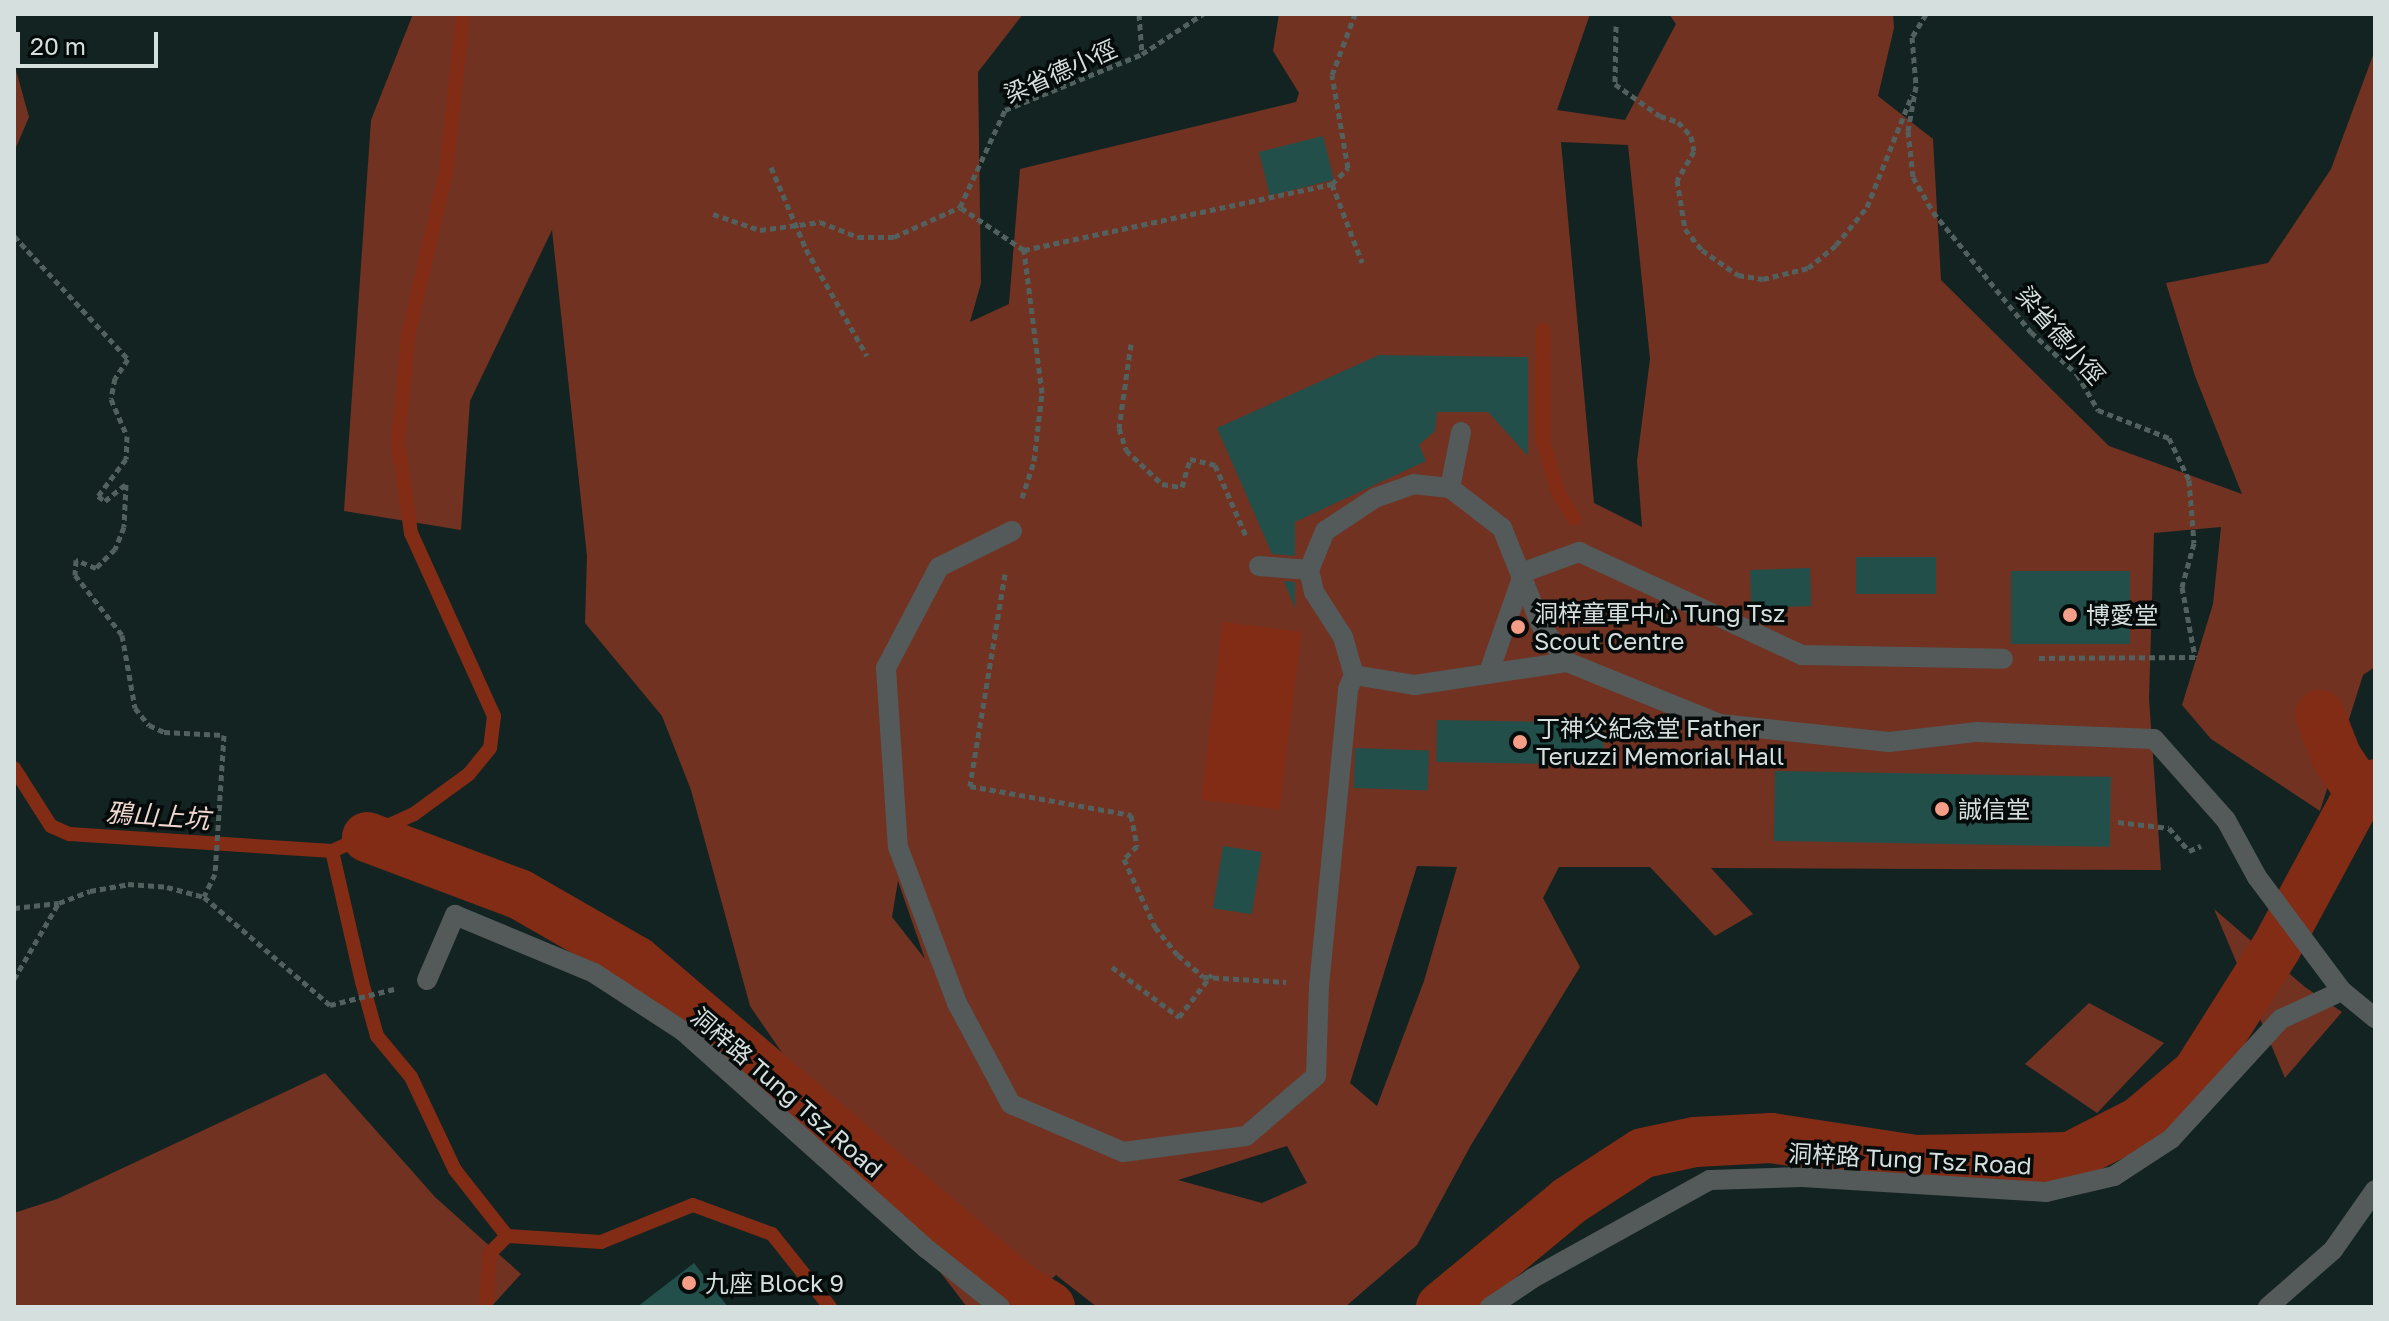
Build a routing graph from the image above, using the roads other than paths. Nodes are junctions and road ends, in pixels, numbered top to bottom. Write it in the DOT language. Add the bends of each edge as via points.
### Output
graph roads {
  1 [pos="1461,432"];
  2 [pos="1450,488"];
  3 [pos="1012,531"];
  4 [pos="1259,566"];
  5 [pos="1309,570"];
  6 [pos="1524,572"];
  7 [pos="2003,659"];
  8 [pos="1567,662"];
  9 [pos="1489,672"];
  10 [pos="1354,675"];
  11 [pos="427,980"];
  12 [pos="2342,991"];
  13 [pos="2375,1018"];
  14 [pos="2375,1190"];
  15 [pos="1000,1307"];
  16 [pos="1490,1307"];
  17 [pos="2268,1307"];
  1 -- 2 [label="street"];
  2 -- 5 [label="street" via="1414,484 1375,498 1325,531"];
  2 -- 6 [label="street" via="1502,528"];
  3 -- 10 [label="street" via="939,567 886,668 898,847 957,1003 1011,1104 1123,1152 1246,1136 1316,1076 1319,986 1348,689"];
  4 -- 5 [label="street"];
  5 -- 10 [label="street" via="1314,592 1343,637"];
  6 -- 7 [label="street" via="1579,552 1802,655"];
  6 -- 8 [label="street" via="1541,625"];
  6 -- 9 [label="street"];
  8 -- 9 [label="street"];
  8 -- 12 [label="street" via="1720,724 1889,742 1977,732 2154,739 2226,820 2257,877"];
  9 -- 10 [label="street" via="1415,685"];
  11 -- 15 [label="street, 洞梓路 Tung Tsz Road" via="455,915 594,973 683,1031 927,1249"];
  12 -- 13 [label="street"];
  12 -- 16 [label="street, 洞梓路 Tung Tsz Road" via="2281,1019 2171,1139 2114,1176 2046,1192 1802,1177 1710,1180"];
  14 -- 17 [label="street" via="2333,1250"];
}
